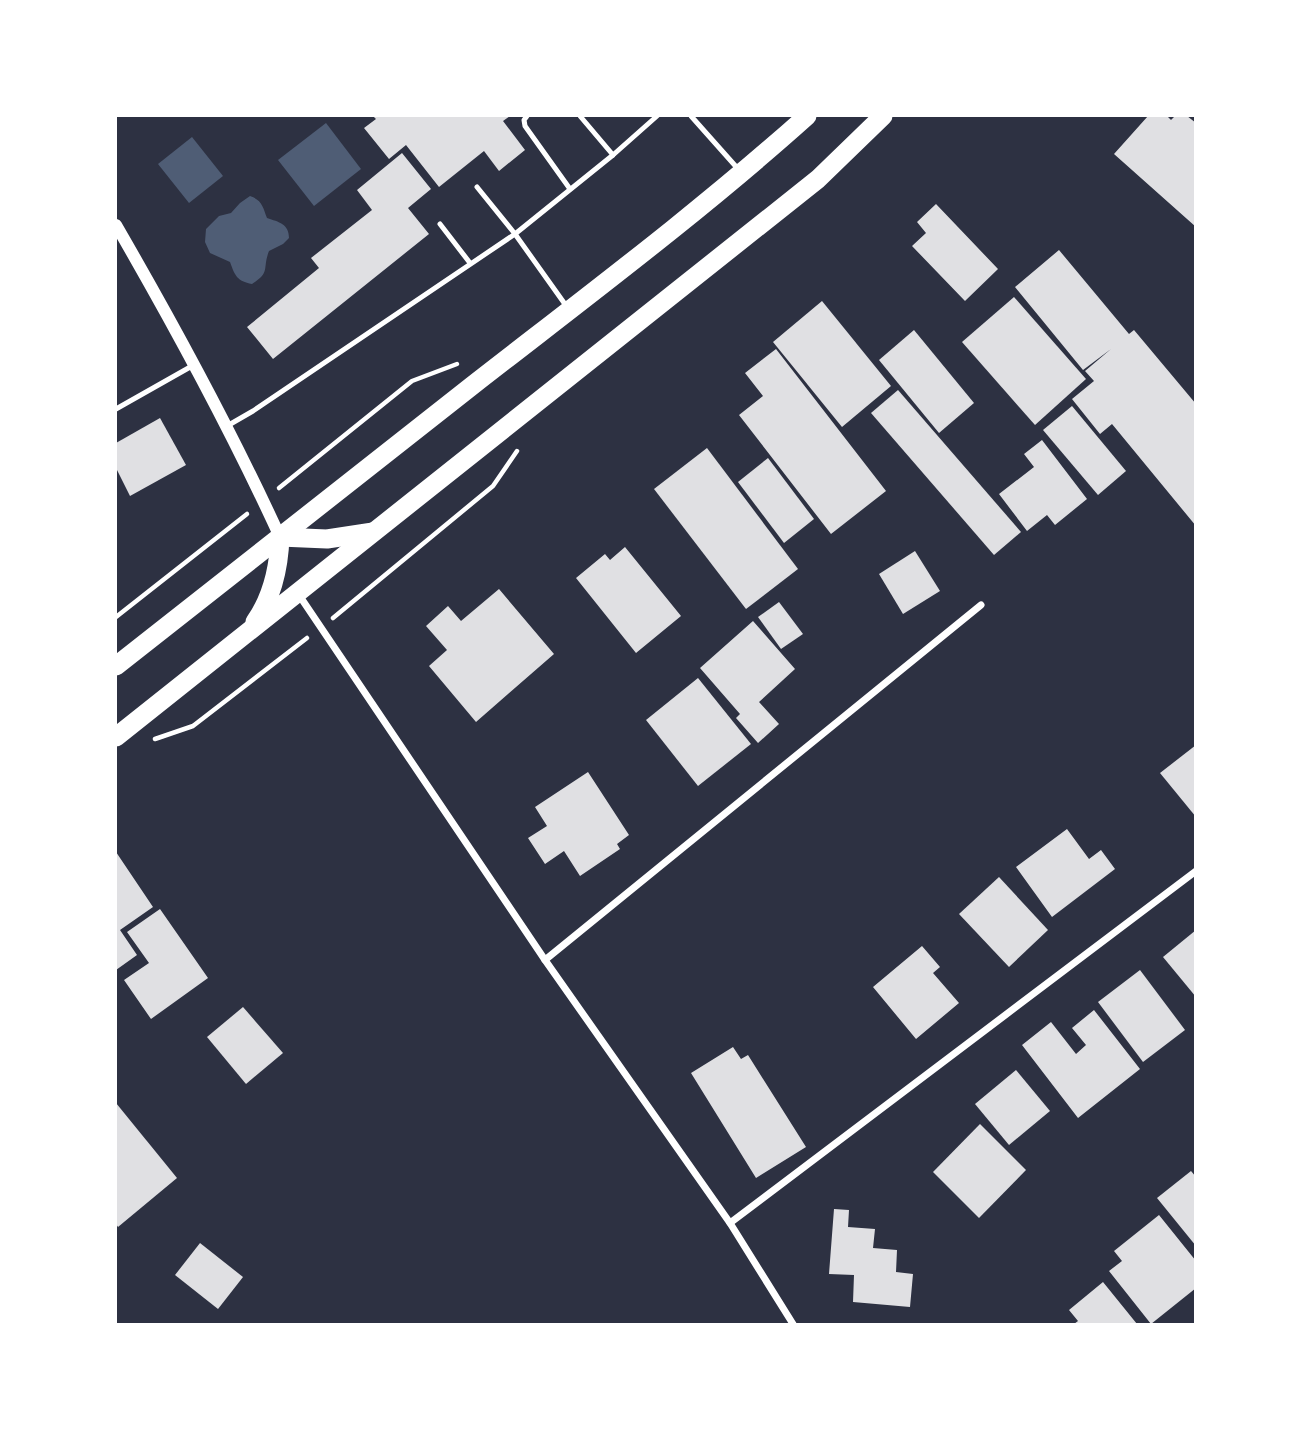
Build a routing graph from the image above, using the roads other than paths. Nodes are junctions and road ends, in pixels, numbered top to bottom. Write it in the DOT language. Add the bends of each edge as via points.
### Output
graph roads {
  1 [pos="527,116"];
  2 [pos="579,116"];
  3 [pos="657,116"];
  4 [pos="691,116"];
  5 [pos="807,116"];
  6 [pos="883,116"];
  7 [pos="613,155"];
  8 [pos="741,172"];
  9 [pos="477,187"];
  10 [pos="570,189"];
  11 [pos="440,224"];
  12 [pos="116,225"];
  13 [pos="515,234"];
  14 [pos="470,263"];
  15 [pos="570,311"];
  16 [pos="195,365"];
  17 [pos="116,409"];
  18 [pos="227,426"];
  19 [pos="374,532"];
  20 [pos="280,537"];
  21 [pos="298,593"];
  22 [pos="981,605"];
  23 [pos="247,633"];
  24 [pos="116,666"];
  25 [pos="116,737"];
  26 [pos="1195,871"];
  27 [pos="545,960"];
  28 [pos="730,1223"];
  29 [pos="793,1325"];
  1 -- 10 [label="lane" via="525,126"];
  2 -- 7 [label="lane"];
  3 -- 7 [label="lane"];
  4 -- 8 [label="lane"];
  5 -- 8 [label="highway"];
  6 -- 19 [label="highway" via="818,178"];
  7 -- 10 [label="lane"];
  8 -- 15 [label="highway"];
  9 -- 13 [label="lane"];
  10 -- 13 [label="lane"];
  11 -- 14 [label="lane"];
  12 -- 16 [label="street"];
  13 -- 14 [label="lane"];
  13 -- 15 [label="lane"];
  14 -- 18 [label="lane"];
  15 -- 20 [label="highway"];
  16 -- 17 [label="lane"];
  16 -- 18 [label="street"];
  18 -- 20 [label="street"];
  19 -- 20 [label="highway" via="327,539"];
  19 -- 21 [label="highway"];
  20 -- 23 [label="highway" via="272,589"];
  20 -- 24 [label="highway"];
  21 -- 23 [label="highway"];
  21 -- 27 [label="street"];
  22 -- 27 [label="street"];
  23 -- 25 [label="highway"];
  26 -- 28 [label="street"];
  27 -- 28 [label="street"];
  28 -- 29 [label="street"];
}
